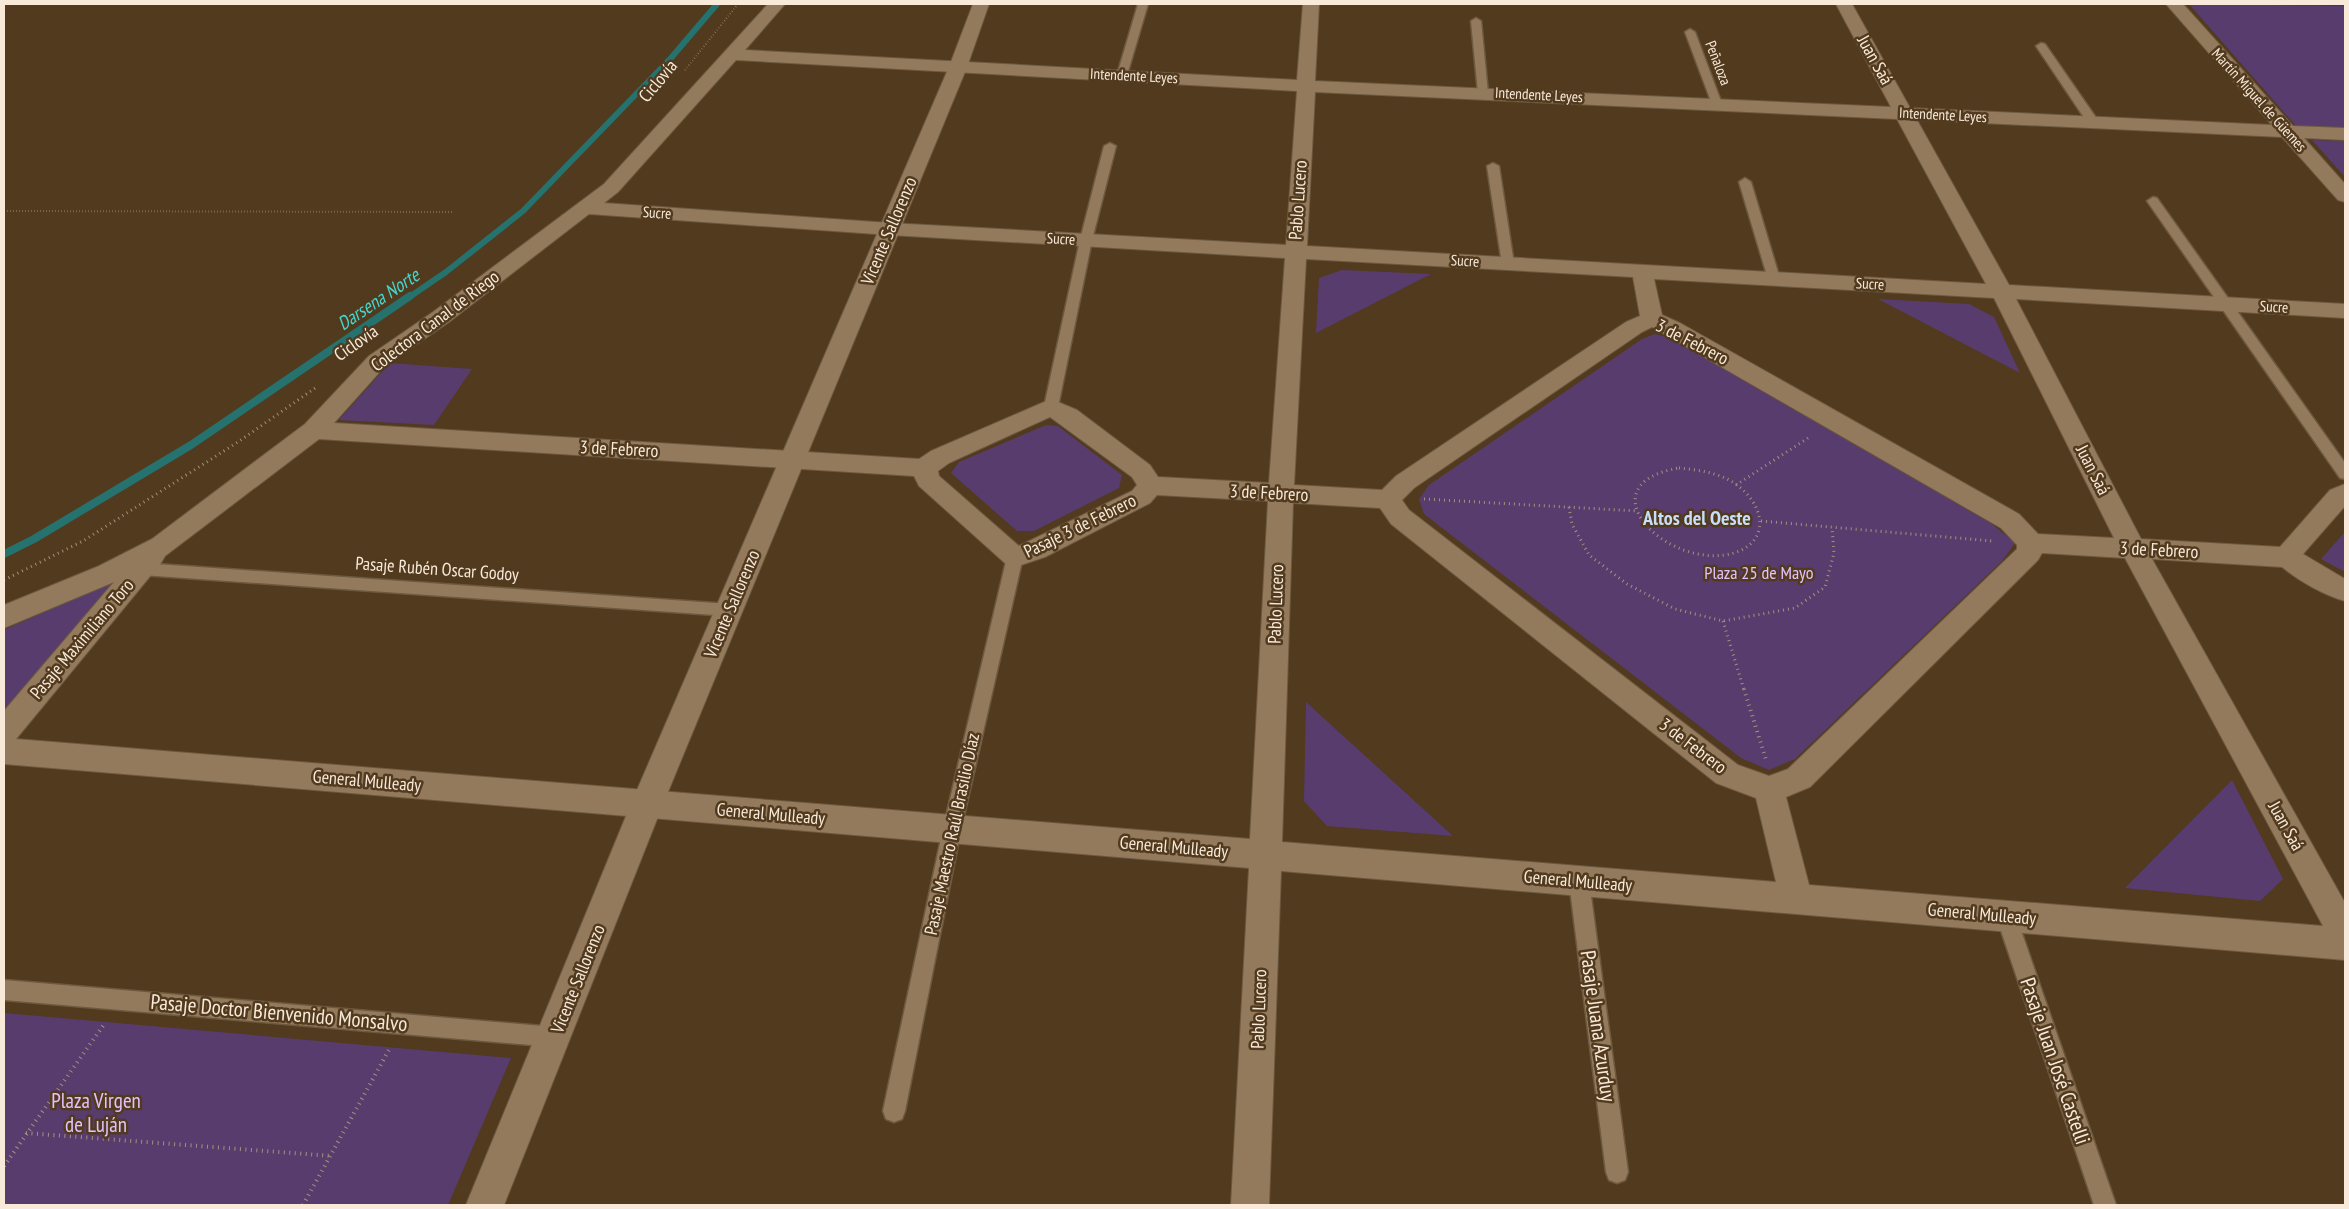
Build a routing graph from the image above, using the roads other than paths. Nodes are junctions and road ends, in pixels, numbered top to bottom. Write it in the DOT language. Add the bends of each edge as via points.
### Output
graph roads {
  1 [pos="777,4"];
  2 [pos="981,4"];
  3 [pos="1143,4"];
  4 [pos="1311,4"];
  5 [pos="1844,4"];
  6 [pos="2174,4"];
  7 [pos="1476,21"];
  8 [pos="1690,32"];
  9 [pos="2041,46"];
  10 [pos="732,55"];
  11 [pos="958,67"];
  12 [pos="1122,75"];
  13 [pos="1306,86"];
  14 [pos="1483,93"];
  15 [pos="1717,104"];
  16 [pos="1904,113"];
  17 [pos="2093,122"];
  18 [pos="2288,132"];
  19 [pos="2345,134"];
  20 [pos="1110,146"];
  21 [pos="1493,166"];
  22 [pos="1745,182"];
  23 [pos="2345,196"];
  24 [pos="2153,200"];
  25 [pos="586,208"];
  26 [pos="890,229"];
  27 [pos="1086,240"];
  28 [pos="1295,252"];
  29 [pos="1508,264"];
  30 [pos="1642,272"];
  31 [pos="1774,279"];
  32 [pos="2001,290"];
  33 [pos="2225,304"];
  34 [pos="2345,311"];
  35 [pos="1652,319"];
  36 [pos="1051,407"];
  37 [pos="314,430"];
  38 [pos="794,459"];
  39 [pos="924,468"];
  40 [pos="2345,474"];
  41 [pos="1150,486"];
  42 [pos="2345,493"];
  43 [pos="1281,494"];
  44 [pos="1388,499"];
  45 [pos="2031,543"];
  46 [pos="161,546"];
  47 [pos="2133,549"];
  48 [pos="1016,557"];
  49 [pos="2288,557"];
  50 [pos="142,568"];
  51 [pos="2345,591"];
  52 [pos="729,610"];
  53 [pos="4,617"];
  54 [pos="4,732"];
  55 [pos="4,751"];
  56 [pos="1768,776"];
  57 [pos="648,804"];
  58 [pos="952,829"];
  59 [pos="1265,855"];
  60 [pos="1579,881"];
  61 [pos="1796,899"];
  62 [pos="2006,916"];
  63 [pos="2345,935"];
  64 [pos="2345,944"];
  65 [pos="4,990"];
  66 [pos="554,1037"];
  67 [pos="894,1111"];
  68 [pos="1617,1172"];
  69 [pos="485,1205"];
  70 [pos="1250,1205"];
  71 [pos="2105,1205"];
  1 -- 10 [label="street, Colectora Canal de Riego"];
  2 -- 11 [label="street, Vicente Sallorenzo"];
  3 -- 12 [label="lane"];
  4 -- 13 [label="street, Pablo Lucero"];
  5 -- 16 [label="street, Juan Saá"];
  6 -- 18 [label="street, Martín Miguel de Güemes"];
  7 -- 14 [label="lane"];
  8 -- 15 [label="lane, Peñaloza"];
  9 -- 17 [label="lane"];
  10 -- 11 [label="street, Intendente Leyes"];
  10 -- 25 [label="street, Colectora Canal de Riego" via="611,188"];
  11 -- 12 [label="street, Intendente Leyes"];
  11 -- 26 [label="street, Vicente Sallorenzo"];
  12 -- 13 [label="street, Intendente Leyes"];
  13 -- 14 [label="street, Intendente Leyes"];
  13 -- 28 [label="street, Pablo Lucero"];
  14 -- 15 [label="street, Intendente Leyes"];
  15 -- 16 [label="street, Intendente Leyes"];
  16 -- 17 [label="street, Intendente Leyes"];
  16 -- 32 [label="street, Juan Saá"];
  17 -- 18 [label="street, Intendente Leyes"];
  18 -- 19 [label="street, Intendente Leyes"];
  18 -- 23 [label="street, Martín Miguel de Güemes"];
  20 -- 27 [label="lane"];
  21 -- 29 [label="lane"];
  22 -- 31 [label="lane"];
  24 -- 33 [label="lane"];
  25 -- 26 [label="street, Sucre"];
  25 -- 37 [label="street, Colectora Canal de Riego" via="377,361"];
  26 -- 27 [label="street, Sucre"];
  26 -- 38 [label="street, Vicente Sallorenzo"];
  27 -- 28 [label="street, Sucre"];
  27 -- 36 [label="lane"];
  28 -- 29 [label="street, Sucre"];
  28 -- 43 [label="street, Pablo Lucero"];
  29 -- 30 [label="street, Sucre"];
  30 -- 31 [label="street, Sucre"];
  30 -- 35 [label="street"];
  31 -- 32 [label="street, Sucre"];
  32 -- 33 [label="street, Sucre"];
  32 -- 47 [label="street, Juan Saá"];
  33 -- 34 [label="street, Sucre"];
  33 -- 40 [label="lane"];
  35 -- 44 [label="street, 3 de Febrero" via="1634,327 1405,482"];
  35 -- 45 [label="street, 3 de Febrero" via="2010,521"];
  36 -- 39 [label="street"];
  36 -- 41 [label="street, Pasaje 3 de Febrero" via="1068,416 1141,471"];
  37 -- 38 [label="street, 3 de Febrero"];
  37 -- 46 [label="street, Colectora Canal de Riego"];
  38 -- 39 [label="street, 3 de Febrero"];
  38 -- 52 [label="street, Vicente Sallorenzo"];
  39 -- 48 [label="street, Pasaje 3 de Febrero" via="928,480"];
  41 -- 43 [label="street, 3 de Febrero"];
  41 -- 48 [label="street, Pasaje 3 de Febrero" via="1141,498"];
  42 -- 49 [label="street" via="2332,503 2292,548"];
  43 -- 44 [label="street, 3 de Febrero"];
  43 -- 59 [label="street, Pablo Lucero"];
  44 -- 56 [label="street, 3 de Febrero" via="1400,517 1727,774"];
  45 -- 47 [label="street, 3 de Febrero"];
  45 -- 56 [label="street" via="2029,553 1800,778"];
  46 -- 50 [label="street, Pasaje Maximiliano Toro"];
  46 -- 53 [label="street, Colectora Canal de Riego" via="109,573"];
  47 -- 49 [label="street, 3 de Febrero"];
  47 -- 63 [label="street, Juan Saá"];
  48 -- 58 [label="lane, Pasaje Maestro Raúl Brasilio Díaz"];
  49 -- 51 [label="street"];
  50 -- 52 [label="lane, Pasaje Rubén Oscar Godoy"];
  50 -- 54 [label="street, Pasaje Maximiliano Toro"];
  52 -- 57 [label="street, Vicente Sallorenzo"];
  55 -- 57 [label="street, General Mulleady"];
  56 -- 61 [label="street"];
  57 -- 58 [label="street, General Mulleady"];
  57 -- 66 [label="street, Vicente Sallorenzo"];
  58 -- 59 [label="street, General Mulleady"];
  58 -- 67 [label="lane, Pasaje Maestro Raúl Brasilio Díaz"];
  59 -- 60 [label="street, General Mulleady"];
  59 -- 70 [label="street, Pablo Lucero"];
  60 -- 61 [label="street, General Mulleady"];
  60 -- 68 [label="lane, Pasaje Juana Azurduy"];
  61 -- 62 [label="street, General Mulleady"];
  62 -- 64 [label="street, General Mulleady"];
  62 -- 71 [label="lane, Pasaje Juan José Castelli"];
  65 -- 66 [label="lane, Pasaje Doctor Bienvenido Monsalvo"];
  66 -- 69 [label="street, Vicente Sallorenzo"];
}
